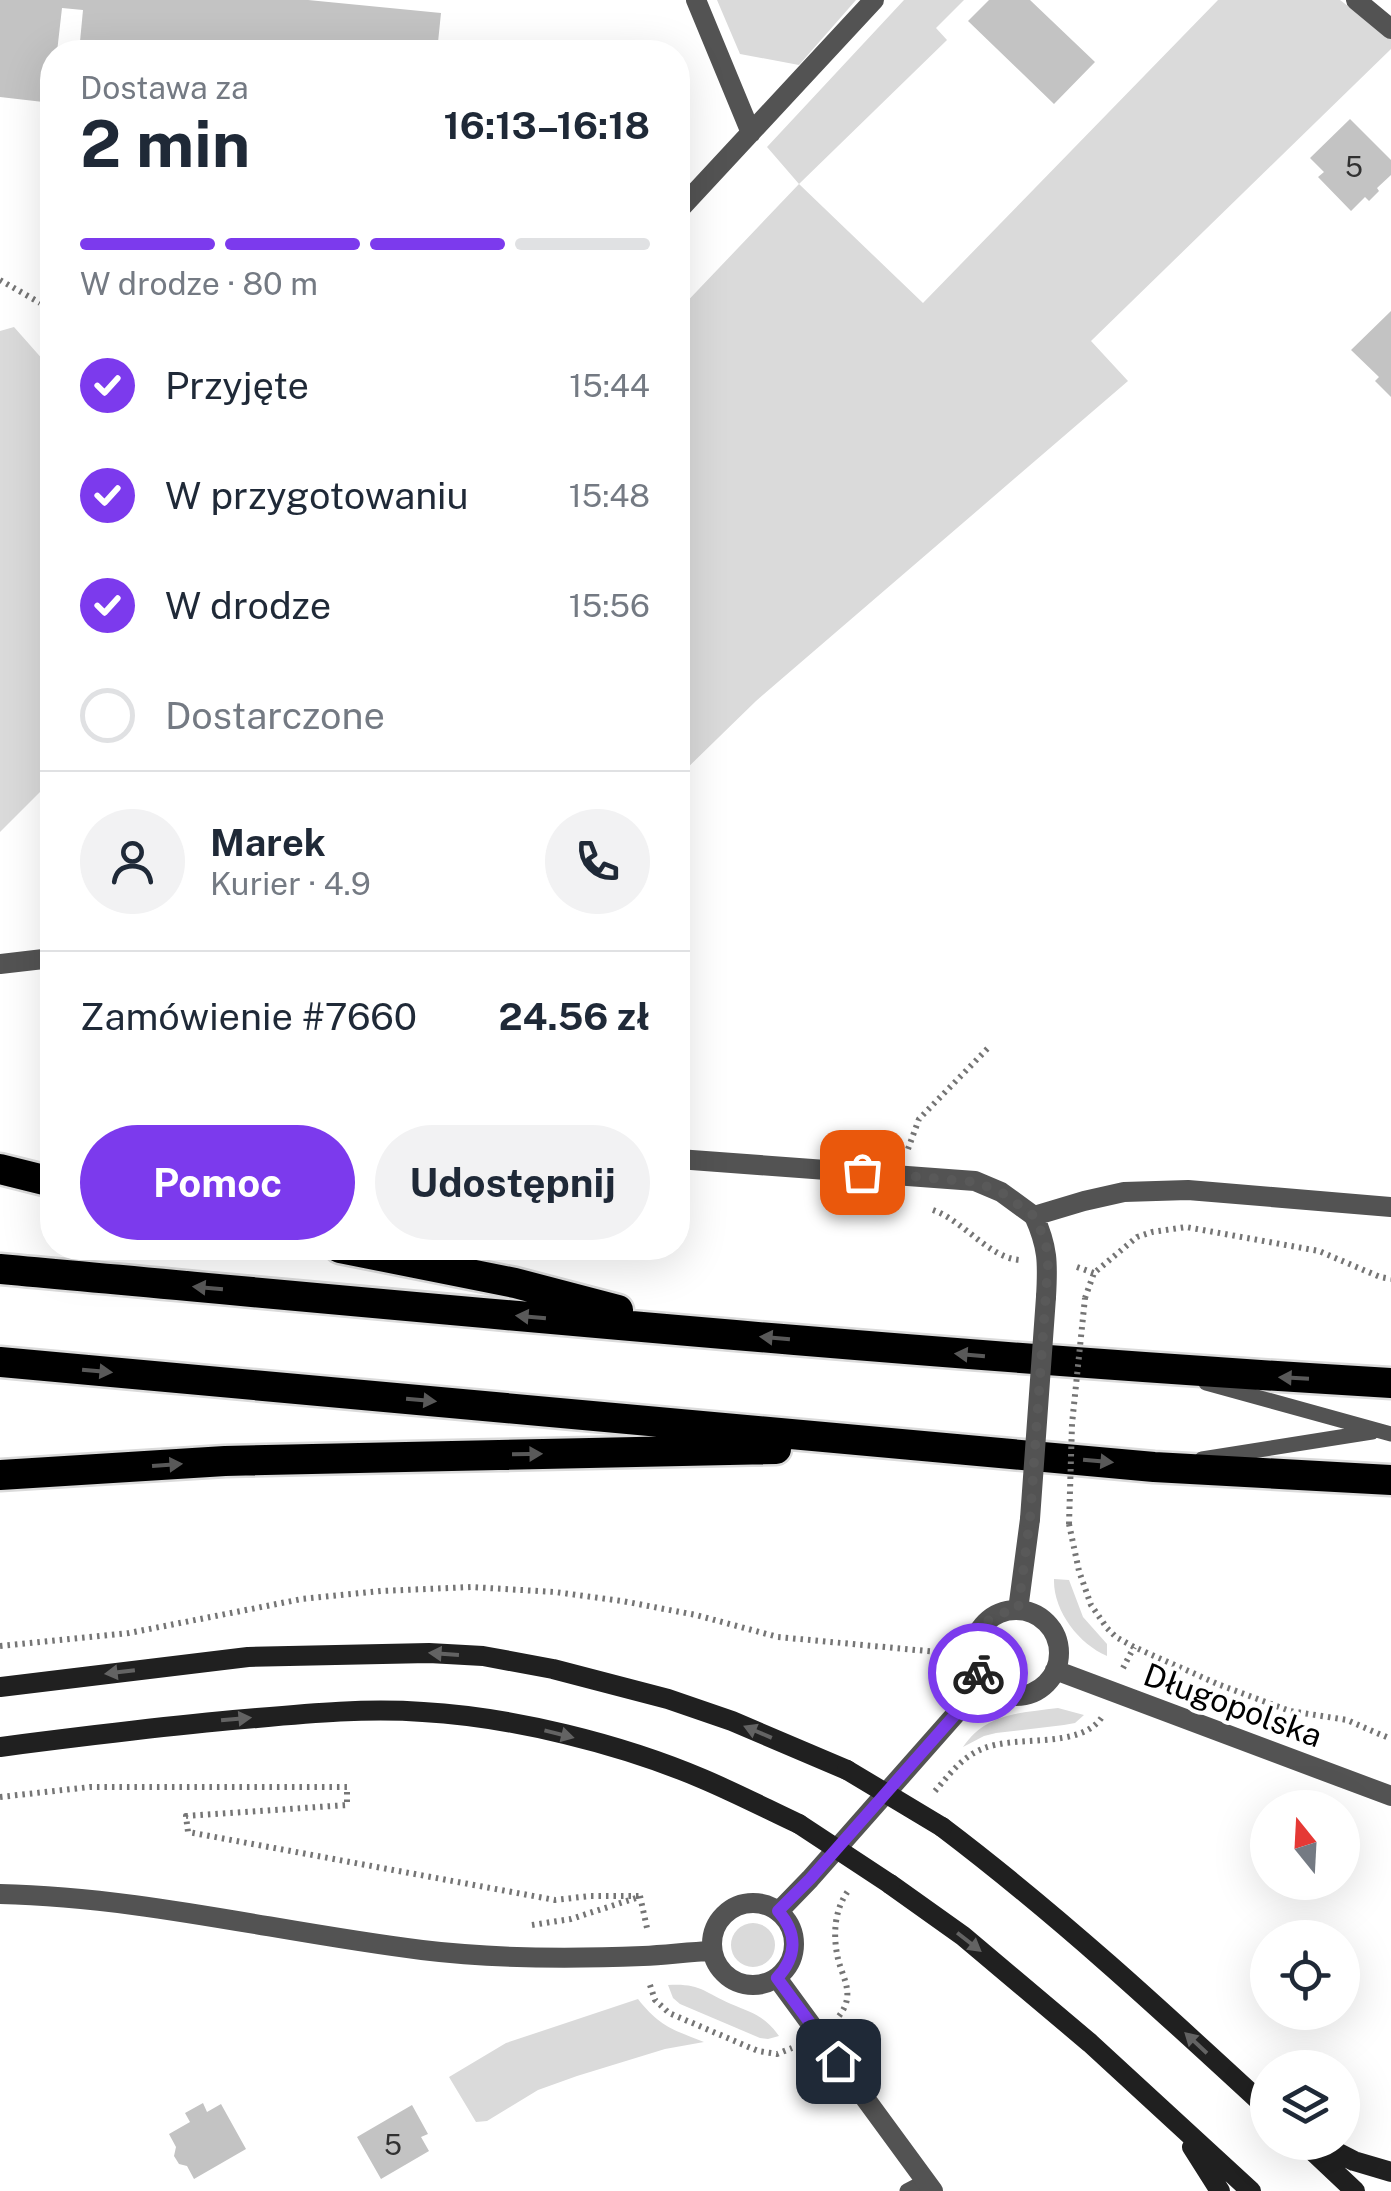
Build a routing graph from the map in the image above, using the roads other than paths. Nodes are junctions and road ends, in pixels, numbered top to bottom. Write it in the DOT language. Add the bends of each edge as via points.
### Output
graph roads {
  1 [pos="696,0"];
  2 [pos="874,0"];
  3 [pos="1356,0"];
  4 [pos="1391,29"];
  5 [pos="751,133"];
  6 [pos="690,198"];
  7 [pos="40,959"];
  8 [pos="0,964"];
  9 [pos="690,1160"];
  10 [pos="0,1170"];
  11 [pos="40,1179"];
  12 [pos="1391,1207"];
  13 [pos="1034,1216"];
  14 [pos="400,1260"];
  15 [pos="0,1269"];
  16 [pos="698,1332"];
  17 [pos="0,1362"];
  18 [pos="1159,1370"];
  19 [pos="1391,1384"];
  20 [pos="1387,1431"];
  21 [pos="925,1446"];
  22 [pos="1154,1467"];
  23 [pos="0,1475"];
  24 [pos="1391,1480"];
  25 [pos="1018,1610"];
  26 [pos="1055,1670"];
  27 [pos="984,1682"];
  28 [pos="0,1686"];
  29 [pos="0,1747"];
  30 [pos="1391,1796"];
  31 [pos="0,1894"];
  32 [pos="778,1911"];
  33 [pos="711,1950"];
  34 [pos="777,1978"];
  35 [pos="1250,2093"];
  36 [pos="1178,2124"];
  37 [pos="1322,2160"];
  38 [pos="1352,2160"];
  39 [pos="1391,2172"];
  40 [pos="922,2188"];
  41 [pos="1220,2191"];
  42 [pos="1251,2191"];
  43 [pos="1355,2191"];
  1 -- 5 [label="street"];
  2 -- 5 [label="street"];
  3 -- 4 [label="street"];
  5 -- 6 [label="street"];
  7 -- 8 [label="street"];
  9 -- 13 [label="street" via="975,1182"];
  10 -- 11 [label="highway"];
  12 -- 13 [label="street" via="1188,1190 1124,1192"];
  13 -- 25 [label="street, bridge" via="1048,1264"];
  14 -- 16 [label="highway"];
  16 -- 15 [label="highway, one-way"];
  18 -- 16 [label="highway, one-way"];
  17 -- 21 [label="highway, one-way"];
  19 -- 18 [label="highway, one-way"];
  18 -- 20 [label="lane"];
  20 -- 22 [label="lane"];
  21 -- 22 [label="highway, one-way"];
  23 -- 21 [label="highway, one-way" via="225,1461"];
  22 -- 24 [label="highway"];
  25 -- 26 [label="street" via="1052,1630 1059,1656"];
  25 -- 27 [label="street" via="994,1616 977,1635 973,1660"];
  26 -- 27 [label="street" via="1023,1695"];
  26 -- 30 [label="street, Długopolska"];
  27 -- 32 [label="street"];
  35 -- 28 [label="main road, one-way, bridge" via="1096,1951 942,1826 848,1770 668,1699 553,1669 429,1652 248,1657"];
  29 -- 36 [label="main road, one-way, bridge" via="365,1710 549,1731 628,1752 701,1778 846,1853 963,1936"];
  31 -- 33 [label="street" via="115,1903 424,1950 526,1957"];
  32 -- 33 [label="street" via="738,1905 717,1922"];
  32 -- 34 [label="street" via="794,1945"];
  33 -- 34 [label="street" via="735,1982"];
  34 -- 40 [label="street"];
  36 -- 41 [label="main road"];
  36 -- 42 [label="main road"];
  37 -- 43 [label="main road"];
  38 -- 39 [label="main road"];
}
